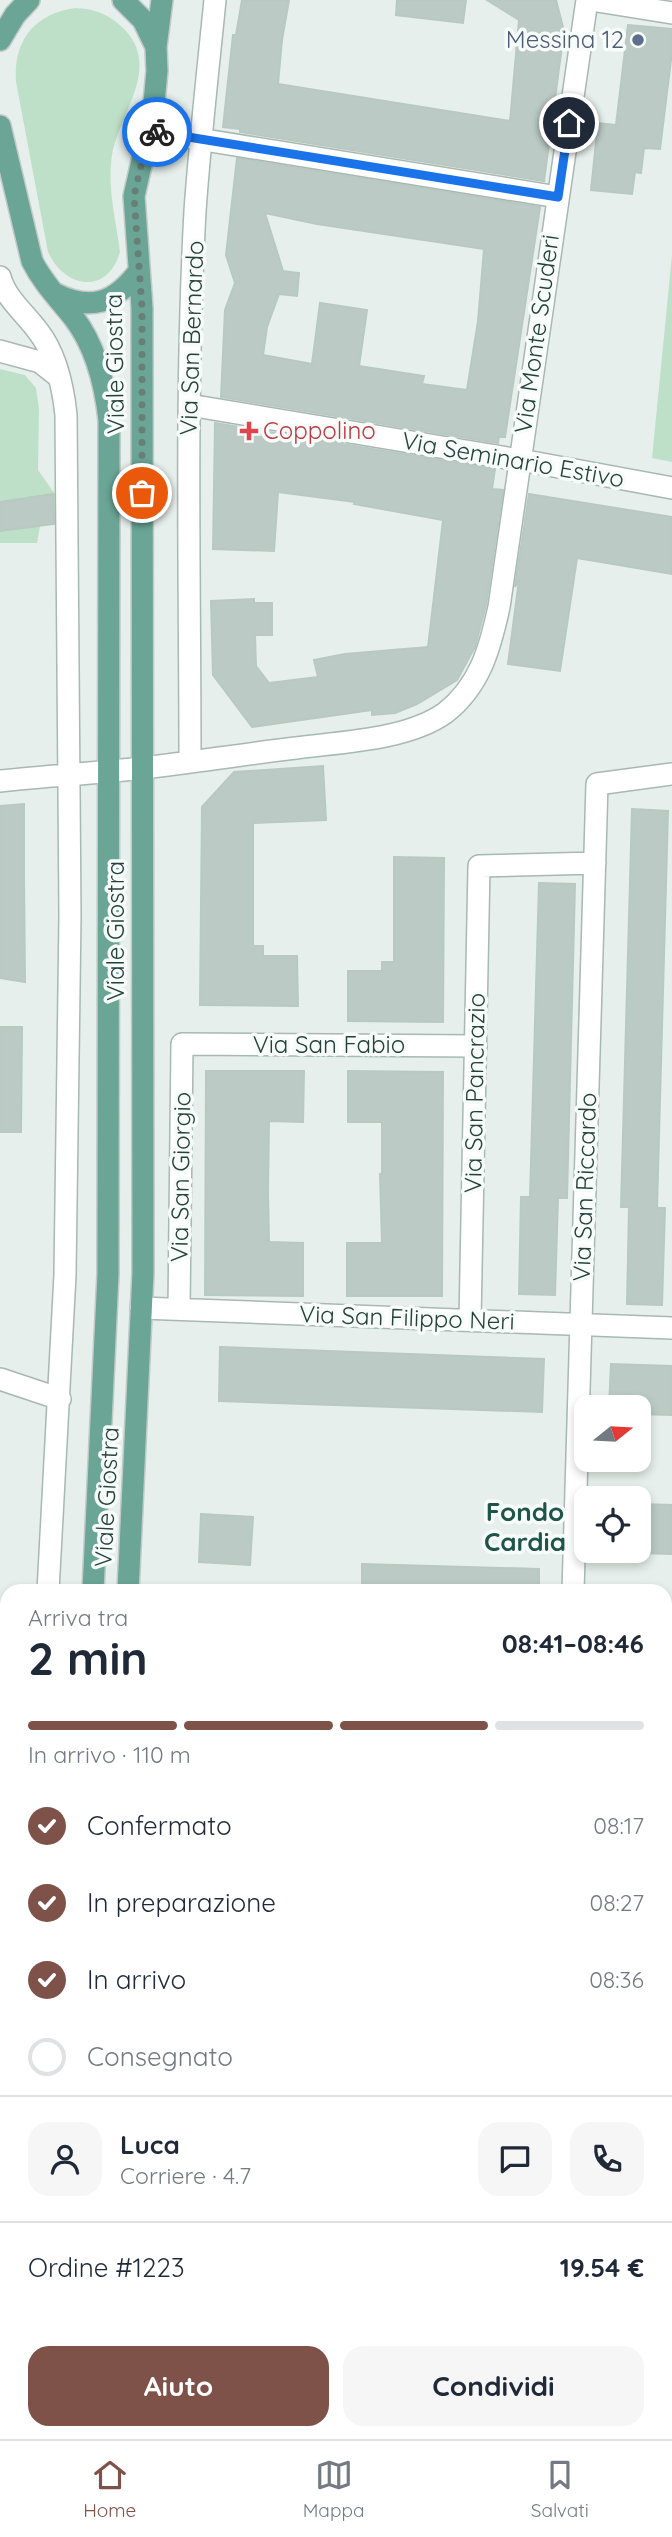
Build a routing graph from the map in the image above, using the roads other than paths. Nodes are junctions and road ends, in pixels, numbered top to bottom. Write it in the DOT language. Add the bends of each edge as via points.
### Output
graph roads {
  1 [pos="29,0"];
  2 [pos="122,0"];
  3 [pos="162,0"];
  4 [pos="215,0"];
  5 [pos="589,0"];
  6 [pos="672,13"];
  7 [pos="0,40"];
  8 [pos="156,47"];
  9 [pos="0,126"];
  10 [pos="149,131"];
  11 [pos="200,139"];
  12 [pos="7,183"];
  13 [pos="558,197"];
  14 [pos="139,271"];
  15 [pos="1,283"];
  16 [pos="52,292"];
  17 [pos="0,351"];
  18 [pos="59,377"];
  19 [pos="189,405"];
  20 [pos="518,459"];
  21 [pos="672,488"];
  22 [pos="190,762"];
  23 [pos="141,768"];
  24 [pos="110,770"];
  25 [pos="69,774"];
  26 [pos="672,774"];
  27 [pos="0,780"];
  28 [pos="595,863"];
  29 [pos="182,1044"];
  30 [pos="476,1046"];
  31 [pos="141,1308"];
  32 [pos="179,1309"];
  33 [pos="470,1320"];
  34 [pos="581,1324"];
  35 [pos="672,1328"];
  36 [pos="0,1379"];
  37 [pos="60,1399"];
  38 [pos="48,1584"];
  39 [pos="93,1584"];
  40 [pos="128,1584"];
  41 [pos="573,1584"];
  1 -- 7 [label="main road"];
  2 -- 8 [label="main road" via="143,20"];
  3 -- 8 [label="main road"];
  4 -- 11 [label="street, Via San Bernardo"];
  5 -- 6 [label="street"];
  5 -- 13 [label="street, Via Monte Scuderi"];
  8 -- 10 [label="main road, Viale Giostra" via="156,92"];
  9 -- 12 [label="main road, Viale Giostra"];
  10 -- 11 [label="street"];
  10 -- 14 [label="main road, Viale Giostra" via="134,196"];
  11 -- 13 [label="street"];
  11 -- 19 [label="street, Via San Bernardo"];
  12 -- 16 [label="main road, Viale Giostra" via="32,261"];
  13 -- 20 [label="street, Via Monte Scuderi"];
  14 -- 16 [label="main road" via="127,286 100,302 67,300"];
  14 -- 23 [label="main road, Viale Giostra"];
  15 -- 18 [label="street, Viale Giostra" via="48,345"];
  16 -- 24 [label="main road, Viale Giostra" via="85,335 106,394"];
  17 -- 18 [label="street" via="40,362"];
  18 -- 25 [label="street, Viale Giostra" via="66,415"];
  19 -- 20 [label="street, Via Seminario Estivo"];
  19 -- 22 [label="street, Via San Bernardo"];
  20 -- 21 [label="street, Via Seminario Estivo"];
  20 -- 22 [label="street, Via Monte Scuderi" via="491,643 472,685 457,702 426,723 376,737"];
  22 -- 23 [label="street, Via Monte Scuderi"];
  23 -- 24 [label="street, Via Monte Scuderi"];
  23 -- 31 [label="main road, Viale Giostra"];
  24 -- 25 [label="street, Via Monte Scuderi"];
  24 -- 39 [label="main road, Viale Giostra" via="108,1274"];
  25 -- 27 [label="street, Via Monte Scuderi"];
  25 -- 37 [label="street, Viale Giostra"];
  26 -- 28 [label="street, Via San Riccardo" via="597,784"];
  28 -- 30 [label="street, Via San Pancrazio" via="479,866"];
  28 -- 34 [label="street, Via San Riccardo"];
  29 -- 30 [label="street, Via San Fabio"];
  29 -- 32 [label="street, Via San Giorgio"];
  30 -- 33 [label="street, Via San Pancrazio"];
  31 -- 32 [label="street, Via San Filippo Neri"];
  31 -- 40 [label="main road, Viale Giostra"];
  32 -- 33 [label="street, Via San Filippo Neri"];
  33 -- 34 [label="street, Via San Filippo Neri"];
  34 -- 35 [label="street, Via San Filippo Neri"];
  34 -- 41 [label="street, Via San Riccardo"];
  36 -- 37 [label="street"];
  37 -- 38 [label="street, Viale Giostra"];
}
